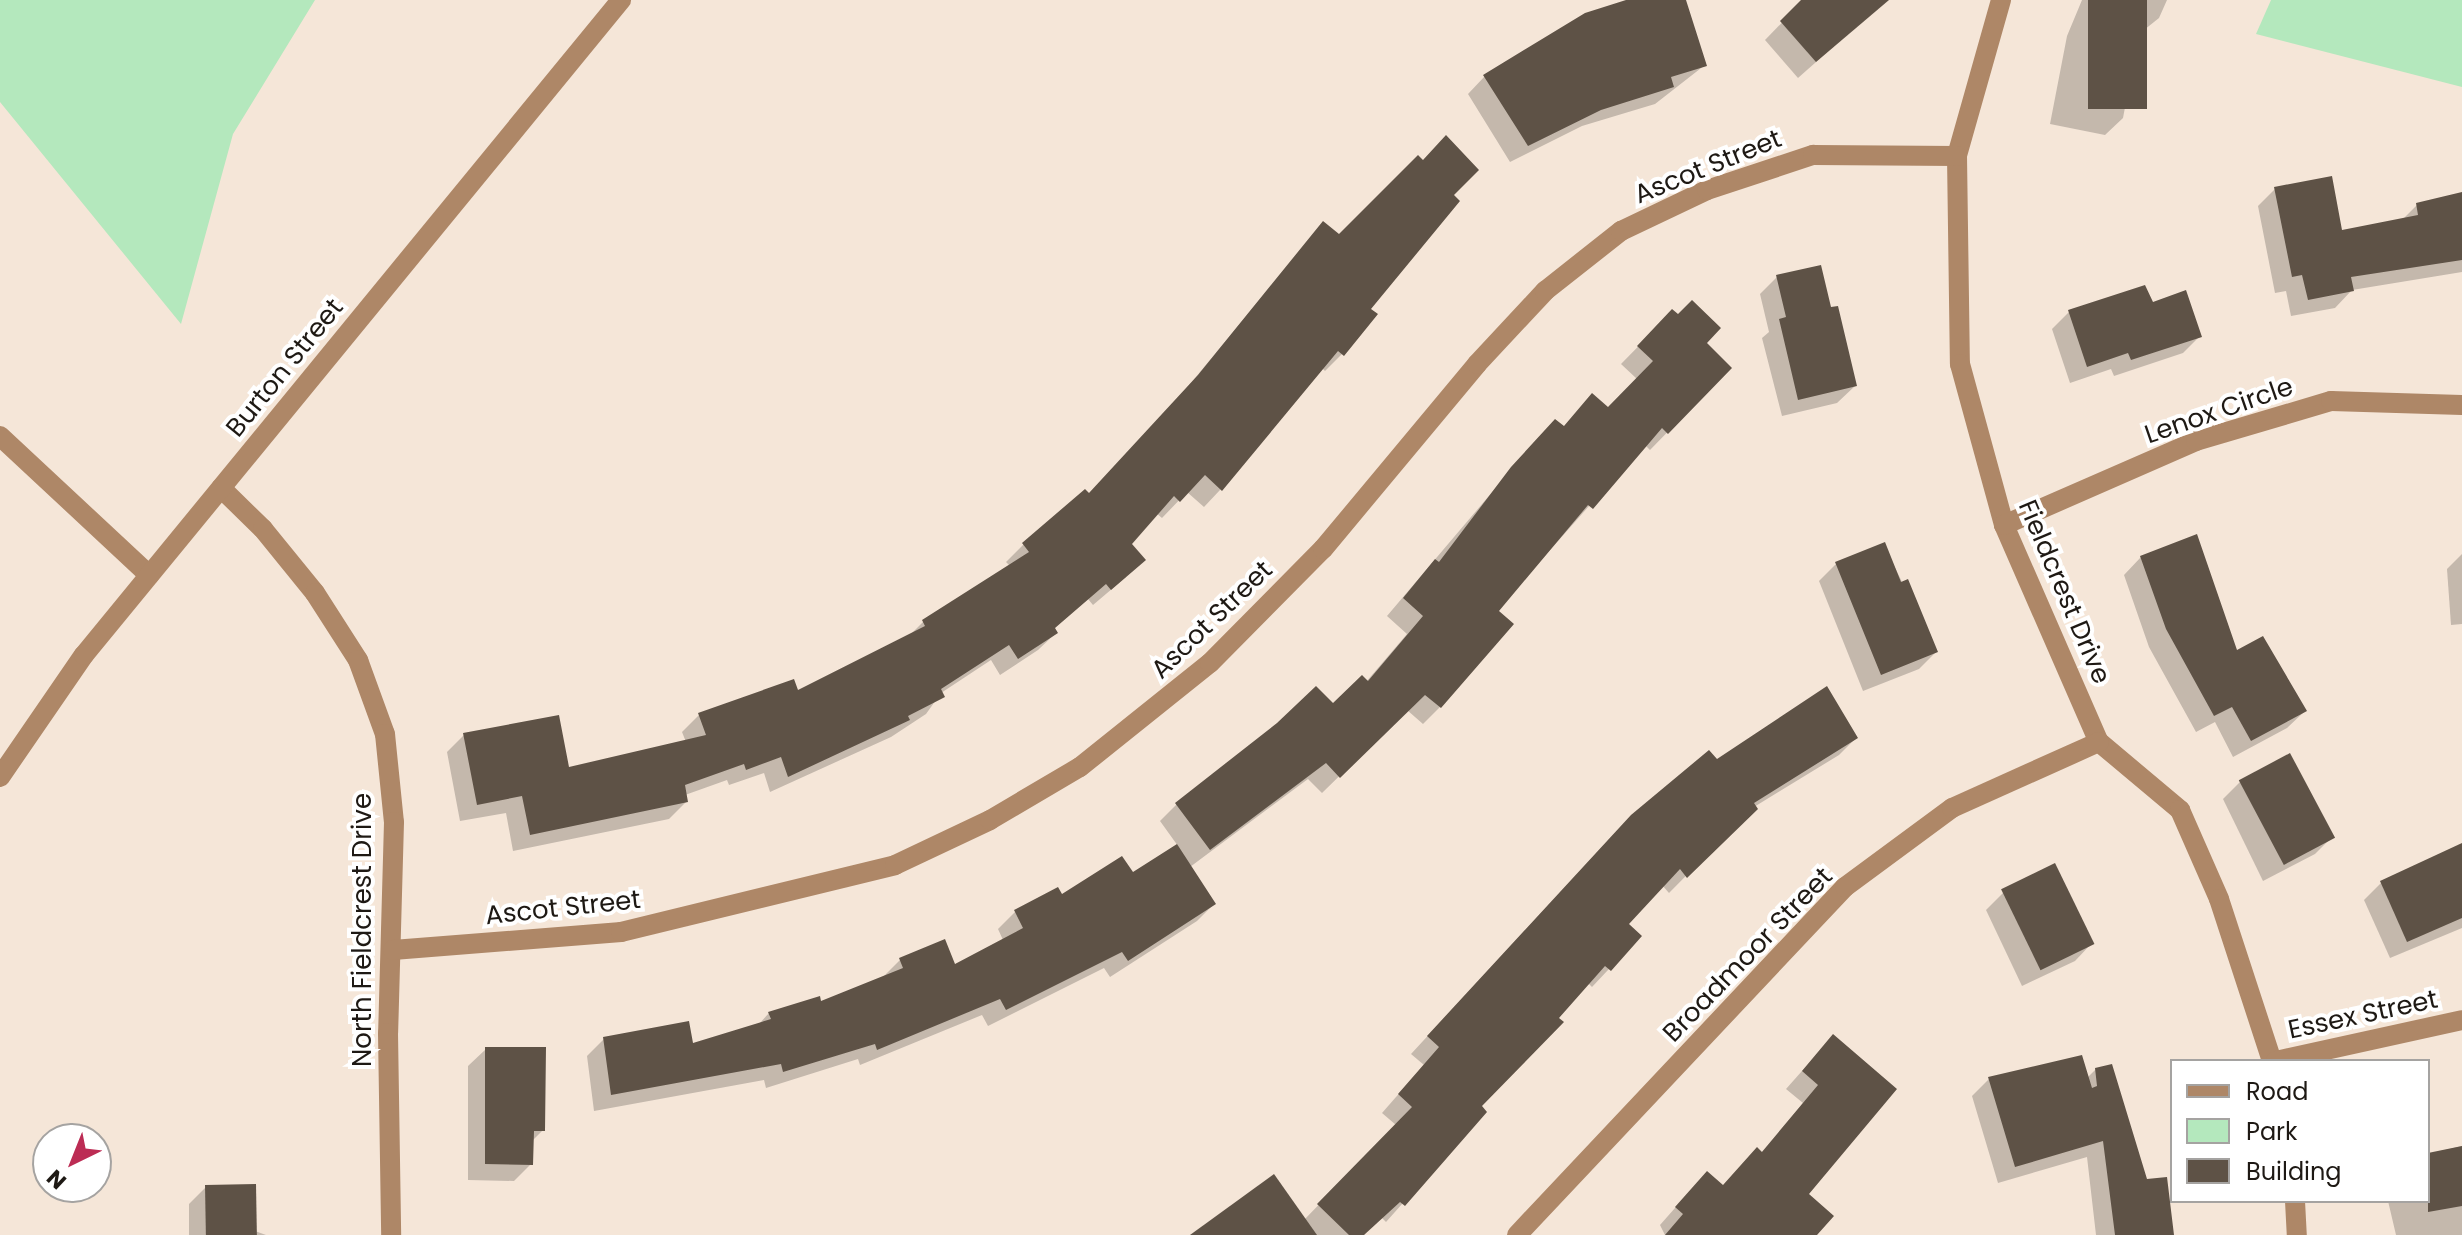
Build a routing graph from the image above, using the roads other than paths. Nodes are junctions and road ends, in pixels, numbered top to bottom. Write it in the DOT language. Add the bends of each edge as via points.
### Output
graph roads {
  1 [pos="621,0"];
  2 [pos="2001,0"];
  3 [pos="1957,156"];
  4 [pos="2462,405"];
  5 [pos="0,436"];
  6 [pos="221,488"];
  7 [pos="2004,525"];
  8 [pos="149,575"];
  9 [pos="2099,742"];
  10 [pos="0,777"];
  11 [pos="393,950"];
  12 [pos="2462,1020"];
  13 [pos="2273,1059"];
  14 [pos="2283,1059"];
  15 [pos="2295,1203"];
  16 [pos="391,1235"];
  17 [pos="1517,1235"];
  18 [pos="2297,1235"];
  1 -- 6 [label="street, Burton Street"];
  2 -- 3 [label="street, Fieldcrest Drive"];
  3 -- 7 [label="street, Fieldcrest Drive" via="1960,364"];
  3 -- 11 [label="street, Ascot Street" via="1813,155 1707,190 1621,231 1545,291 1323,549 1210,663 1080,767 990,820 895,865 621,932"];
  4 -- 7 [label="street, Lenox Circle" via="2331,401 2196,441"];
  5 -- 8 [label="street"];
  6 -- 8 [label="street, Burton Street"];
  6 -- 11 [label="street, North Fieldcrest Drive" via="315,593 358,660 385,734 394,822"];
  7 -- 9 [label="street, Fieldcrest Drive"];
  8 -- 10 [label="street, Burton Street" via="84,655"];
  9 -- 13 [label="street, Fieldcrest Drive" via="2180,810 2219,899"];
  9 -- 17 [label="street, Broadmoor Street" via="1952,808 1845,887"];
  11 -- 16 [label="street, North Fieldcrest Drive" via="388,1033"];
  12 -- 14 [label="street, Essex Street"];
  15 -- 18 [label="street"];
}
